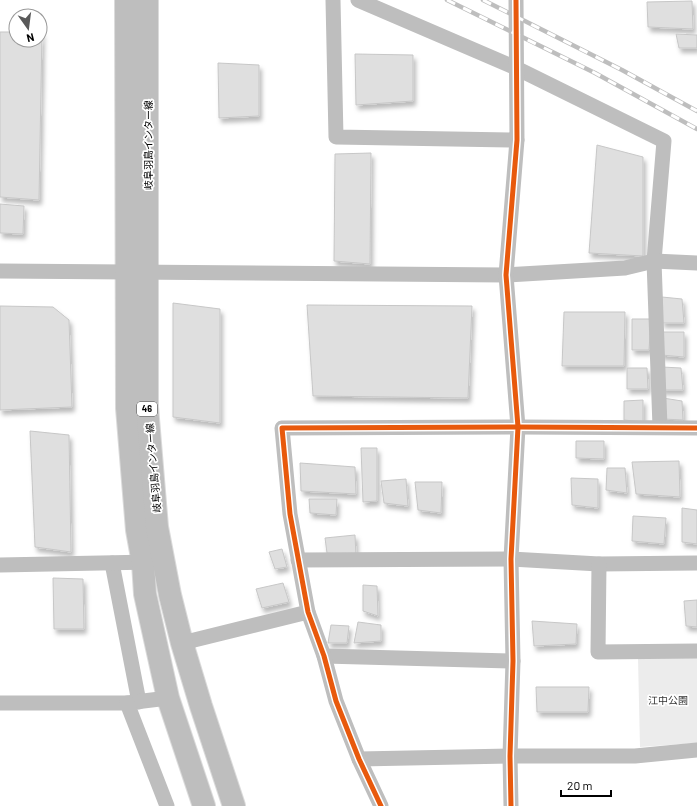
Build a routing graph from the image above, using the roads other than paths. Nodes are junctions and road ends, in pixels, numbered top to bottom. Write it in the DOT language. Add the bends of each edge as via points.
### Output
graph roads {
  1 [pos="126,0"];
  2 [pos="147,0"];
  3 [pos="333,0"];
  4 [pos="358,0"];
  5 [pos="516,0"];
  6 [pos="516,68"];
  7 [pos="517,140"];
  8 [pos="654,261"];
  9 [pos="697,263"];
  10 [pos="0,271"];
  11 [pos="137,272"];
  12 [pos="506,275"];
  13 [pos="518,427"];
  14 [pos="660,427"];
  15 [pos="697,428"];
  16 [pos="511,559"];
  17 [pos="298,560"];
  18 [pos="154,562"];
  19 [pos="112,563"];
  20 [pos="697,563"];
  21 [pos="599,564"];
  22 [pos="0,565"];
  23 [pos="308,612"];
  24 [pos="182,644"];
  25 [pos="697,651"];
  26 [pos="324,656"];
  27 [pos="512,661"];
  28 [pos="168,698"];
  29 [pos="0,703"];
  30 [pos="133,703"];
  31 [pos="697,750"];
  32 [pos="510,756"];
  33 [pos="359,759"];
  34 [pos="167,806"];
  35 [pos="204,806"];
  36 [pos="234,806"];
  37 [pos="380,806"];
  38 [pos="511,806"];
  1 -- 11 [label="main road, 岐阜羽島インター線 / 46"];
  2 -- 11 [label="main road, 岐阜羽島インター線 / 46"];
  3 -- 7 [label="street" via="336,137"];
  4 -- 6 [label="street"];
  5 -- 6 [label="street"];
  6 -- 7 [label="street"];
  6 -- 8 [label="street" via="664,142"];
  7 -- 12 [label="street"];
  8 -- 9 [label="street"];
  8 -- 12 [label="street" via="625,268"];
  8 -- 14 [label="street"];
  10 -- 11 [label="street"];
  11 -- 12 [label="street"];
  11 -- 18 [label="main road, 岐阜羽島インター線 / 46" via="157,527"];
  12 -- 13 [label="street"];
  13 -- 14 [label="street"];
  13 -- 16 [label="street"];
  13 -- 17 [label="street" via="282,428 290,514"];
  14 -- 15 [label="street"];
  16 -- 17 [label="street"];
  16 -- 21 [label="street"];
  16 -- 27 [label="street"];
  17 -- 23 [label="street"];
  18 -- 19 [label="street"];
  18 -- 24 [label="main road, 岐阜羽島インター線 / 46"];
  18 -- 28 [label="main road, 岐阜羽島インター線 / 46" via="145,594"];
  19 -- 22 [label="street"];
  19 -- 30 [label="street"];
  20 -- 21 [label="street"];
  21 -- 25 [label="street" via="598,652"];
  23 -- 24 [label="street"];
  23 -- 26 [label="street"];
  24 -- 36 [label="main road, 岐阜羽島インター線 / 46"];
  26 -- 27 [label="street"];
  26 -- 33 [label="street" via="336,701"];
  27 -- 32 [label="street"];
  28 -- 30 [label="street"];
  28 -- 35 [label="main road, 岐阜羽島インター線 / 46"];
  29 -- 30 [label="street"];
  30 -- 34 [label="street"];
  31 -- 32 [label="street" via="635,756"];
  32 -- 33 [label="street"];
  32 -- 38 [label="street"];
  33 -- 37 [label="street"];
}
